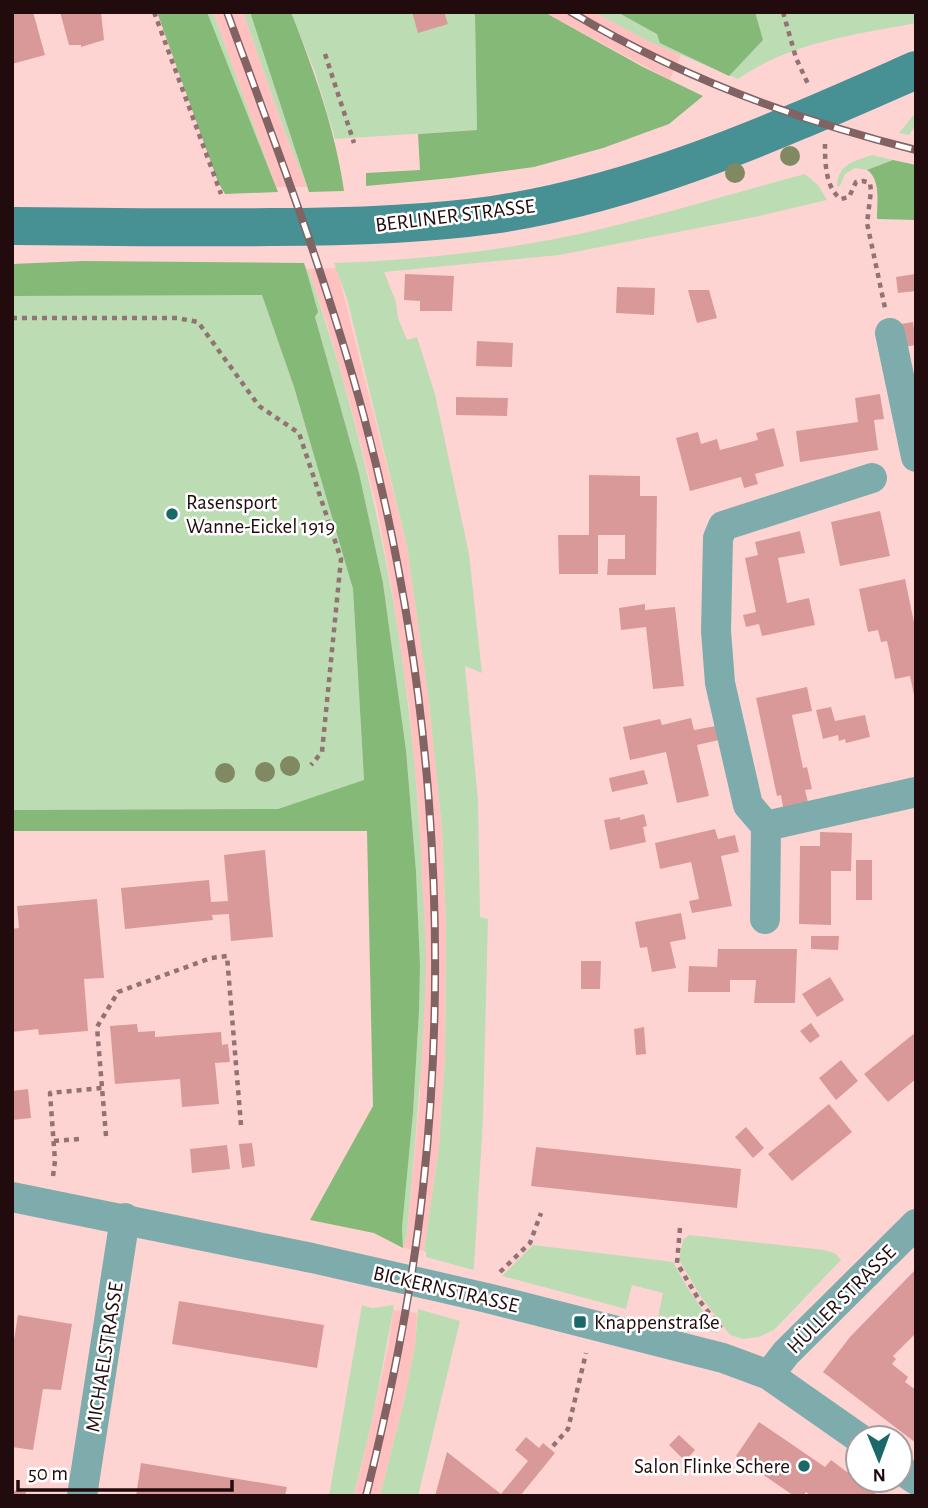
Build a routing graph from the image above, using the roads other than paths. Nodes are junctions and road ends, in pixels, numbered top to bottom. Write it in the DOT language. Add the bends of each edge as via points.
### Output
graph roads {
  1 [pos="916,70"];
  2 [pos="12,226"];
  3 [pos="890,333"];
  4 [pos="916,457"];
  5 [pos="872,478"];
  6 [pos="916,792"];
  7 [pos="766,826"];
  8 [pos="765,919"];
  9 [pos="12,1197"];
  10 [pos="125,1218"];
  11 [pos="916,1224"];
  12 [pos="769,1376"];
  13 [pos="844,1428"];
  14 [pos="82,1496"];
  1 -- 2 [label="main road, BERLINER STRASSE" via="825,111 669,171 608,190 494,215 360,226"];
  3 -- 4 [label="street"];
  5 -- 7 [label="street" via="723,526 718,538 720,683 748,805"];
  6 -- 7 [label="street"];
  7 -- 8 [label="street"];
  9 -- 10 [label="street, BICKERNSTRASSE"];
  10 -- 12 [label="street, BICKERNSTRASSE" via="487,1298 723,1358"];
  10 -- 14 [label="street, MICHAELSTRASSE"];
  11 -- 12 [label="street, HÜLLER STRASSE" via="786,1353"];
  12 -- 13 [label="street, BICKERNSTRASSE"];
}
